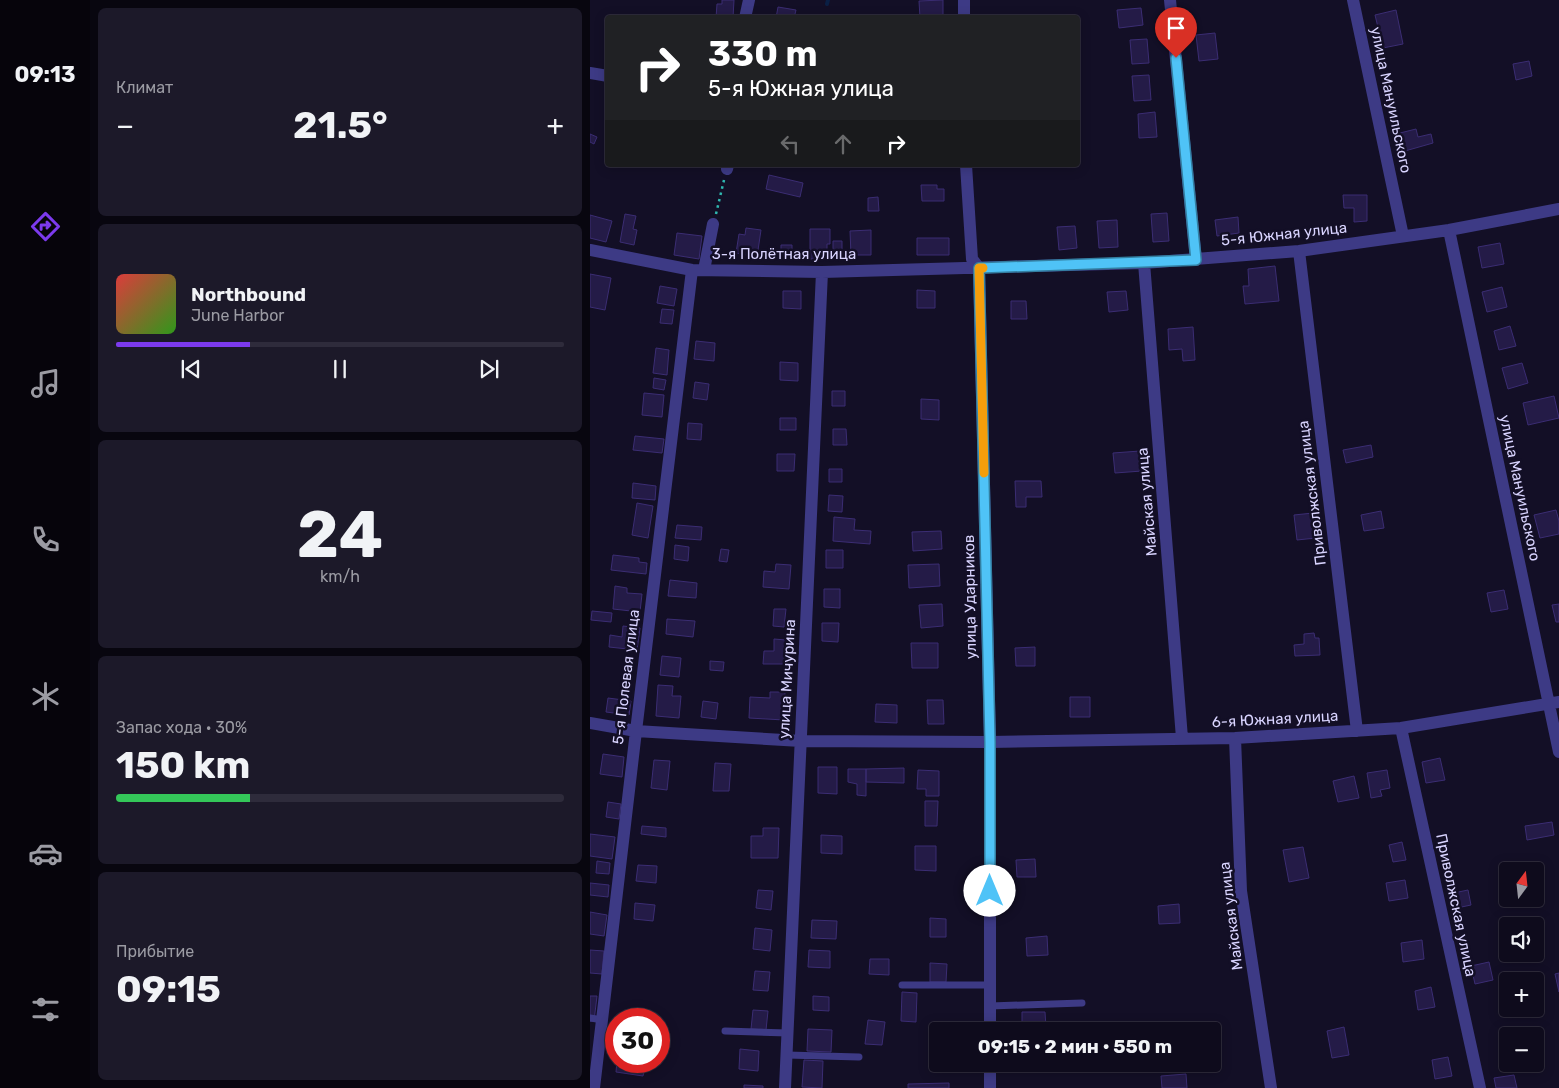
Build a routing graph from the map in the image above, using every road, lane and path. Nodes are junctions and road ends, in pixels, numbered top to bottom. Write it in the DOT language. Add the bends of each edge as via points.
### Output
graph roads {
  1 [pos="749,0"];
  2 [pos="964,0"];
  3 [pos="1170,0"];
  4 [pos="1353,0"];
  5 [pos="746,15"];
  6 [pos="964,15"];
  7 [pos="590,73"];
  8 [pos="605,76"];
  9 [pos="728,167"];
  10 [pos="966,167"];
  11 [pos="1559,209"];
  12 [pos="713,224"];
  13 [pos="1449,230"];
  14 [pos="1403,236"];
  15 [pos="590,250"];
  16 [pos="1299,251"];
  17 [pos="1196,260"];
  18 [pos="1144,263"];
  19 [pos="979,268"];
  20 [pos="698,270"];
  21 [pos="822,272"];
  22 [pos="1554,703"];
  23 [pos="590,723"];
  24 [pos="1401,728"];
  25 [pos="636,731"];
  26 [pos="1357,731"];
  27 [pos="1182,738"];
  28 [pos="1235,738"];
  29 [pos="801,741"];
  30 [pos="990,742"];
  31 [pos="1559,752"];
  32 [pos="902,985"];
  33 [pos="990,985"];
  34 [pos="1082,1003"];
  35 [pos="990,1006"];
  36 [pos="596,1019"];
  37 [pos="990,1022"];
  38 [pos="725,1030"];
  39 [pos="788,1033"];
  40 [pos="787,1054"];
  41 [pos="859,1057"];
  42 [pos="990,1072"];
  43 [pos="594,1088"];
  44 [pos="785,1088"];
  45 [pos="990,1088"];
  46 [pos="1271,1088"];
  47 [pos="1480,1088"];
  1 -- 5 [label="street"];
  2 -- 6 [label="street"];
  3 -- 17 [label="street"];
  4 -- 14 [label="street, улица Мануильского"];
  7 -- 8 [label="street"];
  9 -- 12 [label="path"];
  10 -- 19 [label="street, улица Ударников" via="972,259"];
  11 -- 13 [label="street, 5-я Южная улица"];
  12 -- 20 [label="street, 5-я Полевая улица"];
  13 -- 14 [label="street, 5-я Южная улица"];
  13 -- 22 [label="street, улица Мануильского"];
  14 -- 16 [label="street, 5-я Южная улица"];
  15 -- 20 [label="street, 3-я Полётная улица"];
  16 -- 17 [label="street, 5-я Южная улица"];
  16 -- 26 [label="street, Приволжская улица"];
  17 -- 18 [label="street, 5-я Южная улица"];
  18 -- 19 [label="street, 5-я Южная улица"];
  18 -- 27 [label="street, Майская улица"];
  19 -- 21 [label="street, 3-я Полётная улица"];
  19 -- 30 [label="street, улица Ударников"];
  20 -- 21 [label="street, 3-я Полётная улица"];
  20 -- 25 [label="street, 5-я Полевая улица"];
  21 -- 29 [label="street, улица Мичурина"];
  22 -- 24 [label="street, 6-я Южная улица"];
  22 -- 31 [label="street, улица Мануильского"];
  23 -- 25 [label="street, 6-я Южная улица"];
  24 -- 26 [label="street, 6-я Южная улица"];
  24 -- 47 [label="street, Приволжская улица"];
  25 -- 29 [label="street, 6-я Южная улица"];
  25 -- 36 [label="street, 5-я Полевая улица"];
  26 -- 28 [label="street, 6-я Южная улица"];
  27 -- 28 [label="street, 6-я Южная улица"];
  27 -- 30 [label="street, 6-я Южная улица"];
  28 -- 46 [label="street, Майская улица" via="1241,891"];
  29 -- 30 [label="street, 6-я Южная улица"];
  29 -- 39 [label="street, улица Мичурина"];
  30 -- 33 [label="street, улица Ударников"];
  32 -- 33 [label="lane"];
  33 -- 35 [label="street, улица Ударников"];
  34 -- 35 [label="lane"];
  35 -- 37 [label="street, улица Ударников"];
  36 -- 43 [label="street, 5-я Полевая улица"];
  38 -- 39 [label="lane"];
  39 -- 40 [label="street, улица Мичурина"];
  40 -- 41 [label="lane"];
  40 -- 44 [label="street, улица Мичурина"];
  42 -- 45 [label="street"];
}
